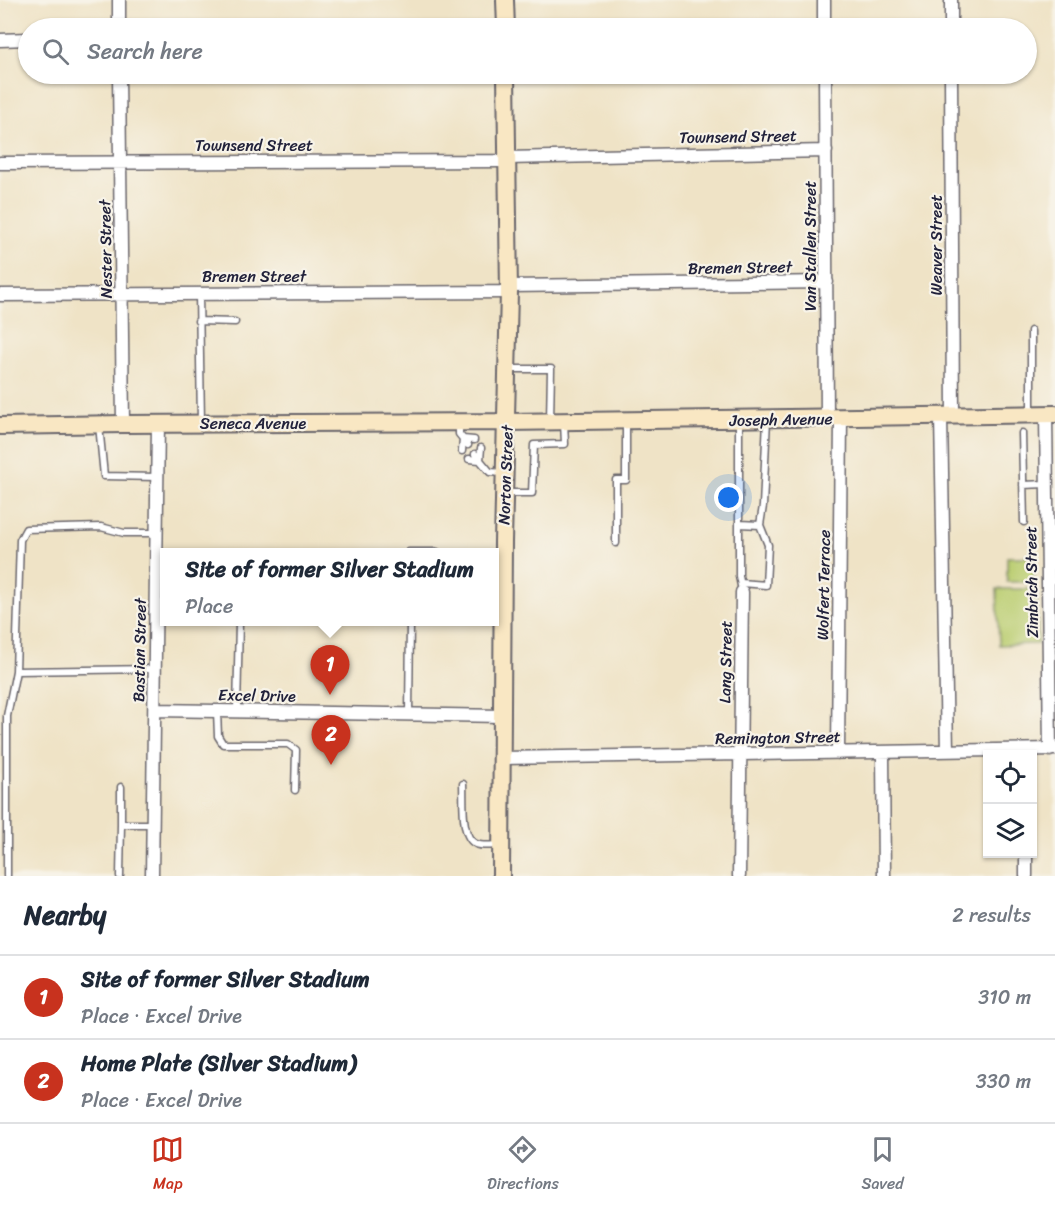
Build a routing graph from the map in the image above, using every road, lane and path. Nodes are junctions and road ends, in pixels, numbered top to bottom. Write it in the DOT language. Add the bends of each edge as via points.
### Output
graph roads {
  1 [pos="119,0"];
  2 [pos="505,0"];
  3 [pos="824,0"];
  4 [pos="951,0"];
  5 [pos="119,18"];
  6 [pos="506,18"];
  7 [pos="824,18"];
  8 [pos="951,18"];
  9 [pos="18,39"];
  10 [pos="0,40"];
  11 [pos="119,84"];
  12 [pos="506,84"];
  13 [pos="825,84"];
  14 [pos="951,84"];
  15 [pos="826,151"];
  16 [pos="507,159"];
  17 [pos="120,162"];
  18 [pos="0,163"];
  19 [pos="827,282"];
  20 [pos="509,289"];
  21 [pos="122,293"];
  22 [pos="199,293"];
  23 [pos="0,295"];
  24 [pos="198,321"];
  25 [pos="235,322"];
  26 [pos="1031,331"];
  27 [pos="507,369"];
  28 [pos="1044,414"];
  29 [pos="947,416"];
  30 [pos="834,418"];
  31 [pos="739,419"];
  32 [pos="767,419"];
  33 [pos="557,420"];
  34 [pos="626,420"];
  35 [pos="507,422"];
  36 [pos="99,424"];
  37 [pos="123,424"];
  38 [pos="158,424"];
  39 [pos="201,424"];
  40 [pos="0,426"];
  41 [pos="461,431"];
  42 [pos="1022,433"];
  43 [pos="474,440"];
  44 [pos="468,445"];
  45 [pos="481,448"];
  46 [pos="462,451"];
  47 [pos="475,454"];
  48 [pos="469,459"];
  49 [pos="480,460"];
  50 [pos="505,472"];
  51 [pos="158,477"];
  52 [pos="1047,484"];
  53 [pos="1023,485"];
  54 [pos="504,493"];
  55 [pos="1024,522"];
  56 [pos="739,524"];
  57 [pos="760,525"];
  58 [pos="157,533"];
  59 [pos="616,543"];
  60 [pos="499,554"];
  61 [pos="160,569"];
  62 [pos="742,588"];
  63 [pos="160,596"];
  64 [pos="239,626"];
  65 [pos="410,626"];
  66 [pos="155,669"];
  67 [pos="16,672"];
  68 [pos="155,710"];
  69 [pos="217,711"];
  70 [pos="237,711"];
  71 [pos="409,714"];
  72 [pos="502,716"];
  73 [pos="1052,749"];
  74 [pos="947,751"];
  75 [pos="983,751"];
  76 [pos="1037,751"];
  77 [pos="883,752"];
  78 [pos="838,753"];
  79 [pos="740,754"];
  80 [pos="502,758"];
  81 [pos="463,784"];
  82 [pos="121,787"];
  83 [pos="295,790"];
  84 [pos="121,824"];
  85 [pos="153,824"];
  86 [pos="501,846"];
  87 [pos="1026,858"];
  88 [pos="8,876"];
  89 [pos="120,876"];
  90 [pos="152,876"];
  91 [pos="501,876"];
  92 [pos="739,876"];
  93 [pos="884,876"];
  94 [pos="1026,876"];
  1 -- 5 [label="street"];
  2 -- 6 [label="main road"];
  3 -- 7 [label="street"];
  4 -- 8 [label="street"];
  9 -- 10 [label="street"];
  11 -- 17 [label="street, Nester Street"];
  12 -- 16 [label="main road, Norton Street"];
  13 -- 15 [label="street, Van Stallen Street"];
  14 -- 29 [label="street, Weaver Street"];
  15 -- 16 [label="street, Townsend Street"];
  15 -- 19 [label="street, Van Stallen Street"];
  16 -- 17 [label="street, Townsend Street"];
  16 -- 20 [label="main road, Norton Street"];
  17 -- 18 [label="street, Townsend Street"];
  17 -- 21 [label="street, Nester Street"];
  19 -- 20 [label="street, Bremen Street"];
  19 -- 30 [label="street, Van Stallen Street"];
  20 -- 22 [label="street, Bremen Street"];
  20 -- 27 [label="main road, Norton Street"];
  21 -- 22 [label="street, Bremen Street"];
  21 -- 23 [label="street, Bremen Street"];
  21 -- 37 [label="street, Nester Street"];
  22 -- 24 [label="lane"];
  24 -- 25 [label="lane"];
  24 -- 39 [label="lane"];
  26 -- 28 [label="lane"];
  27 -- 33 [label="lane" via="551,369"];
  27 -- 35 [label="main road, Norton Street"];
  28 -- 29 [label="main road, Joseph Avenue"];
  28 -- 52 [label="street, Zimbrich Street"];
  29 -- 30 [label="main road, Joseph Avenue"];
  29 -- 74 [label="street, Weaver Street"];
  30 -- 32 [label="main road, Joseph Avenue"];
  30 -- 78 [label="street, Wolfert Terrace"];
  31 -- 32 [label="main road, Joseph Avenue"];
  31 -- 34 [label="main road, Joseph Avenue"];
  31 -- 56 [label="lane"];
  32 -- 57 [label="lane"];
  33 -- 34 [label="main road, Joseph Avenue"];
  33 -- 35 [label="main road, Joseph Avenue"];
  33 -- 54 [label="lane" via="565,444 534,445 532,493"];
  34 -- 59 [label="lane" via="626,480 616,480"];
  35 -- 41 [label="main road, Seneca Avenue"];
  35 -- 50 [label="main road, Norton Street"];
  36 -- 37 [label="main road, Seneca Avenue"];
  36 -- 40 [label="main road, Seneca Avenue"];
  36 -- 51 [label="lane" via="104,476"];
  37 -- 38 [label="main road, Seneca Avenue"];
  38 -- 39 [label="main road, Seneca Avenue"];
  38 -- 51 [label="street, Bastian Street"];
  39 -- 41 [label="main road, Seneca Avenue"];
  41 -- 43 [label="lane"];
  41 -- 44 [label="lane"];
  41 -- 46 [label="lane"];
  42 -- 53 [label="lane"];
  45 -- 49 [label="lane"];
  47 -- 49 [label="lane"];
  48 -- 49 [label="lane"];
  49 -- 50 [label="lane" via="490,472"];
  50 -- 54 [label="main road, Norton Street"];
  51 -- 58 [label="street, Bastian Street"];
  52 -- 53 [label="lane"];
  52 -- 73 [label="street, Zimbrich Street"];
  53 -- 55 [label="lane"];
  54 -- 60 [label="main road, Norton Street"];
  56 -- 57 [label="lane"];
  56 -- 62 [label="lane"];
  57 -- 62 [label="lane" via="768,545 766,585"];
  58 -- 61 [label="street, Bastian Street"];
  58 -- 67 [label="lane" via="124,533 101,527 26,529 20,540"];
  60 -- 72 [label="main road, Norton Street"];
  62 -- 79 [label="street, Lang Street"];
  63 -- 66 [label="street, Bastian Street"];
  64 -- 70 [label="lane"];
  65 -- 71 [label="lane"];
  66 -- 67 [label="lane"];
  66 -- 68 [label="street, Bastian Street"];
  67 -- 88 [label="lane" via="7,716"];
  68 -- 69 [label="street, Excel Drive"];
  68 -- 85 [label="street, Bastian Street"];
  69 -- 70 [label="street, Excel Drive"];
  69 -- 83 [label="lane" via="218,736 223,744 288,744 296,750"];
  70 -- 71 [label="street, Excel Drive"];
  71 -- 72 [label="street, Excel Drive"];
  72 -- 80 [label="main road, Norton Street"];
  73 -- 76 [label="street, Remington Street"];
  74 -- 75 [label="street, Remington Street"];
  74 -- 77 [label="street, Remington Street"];
  77 -- 78 [label="street, Remington Street"];
  77 -- 93 [label="street"];
  78 -- 79 [label="street, Remington Street"];
  79 -- 80 [label="street, Remington Street"];
  79 -- 92 [label="street, Lang Street"];
  80 -- 86 [label="main road, Norton Street"];
  81 -- 86 [label="lane" via="465,833 477,844"];
  82 -- 84 [label="lane"];
  84 -- 85 [label="lane"];
  84 -- 89 [label="lane"];
  85 -- 90 [label="street, Bastian Street"];
  86 -- 91 [label="main road, Norton Street"];
  87 -- 94 [label="street"];
}
